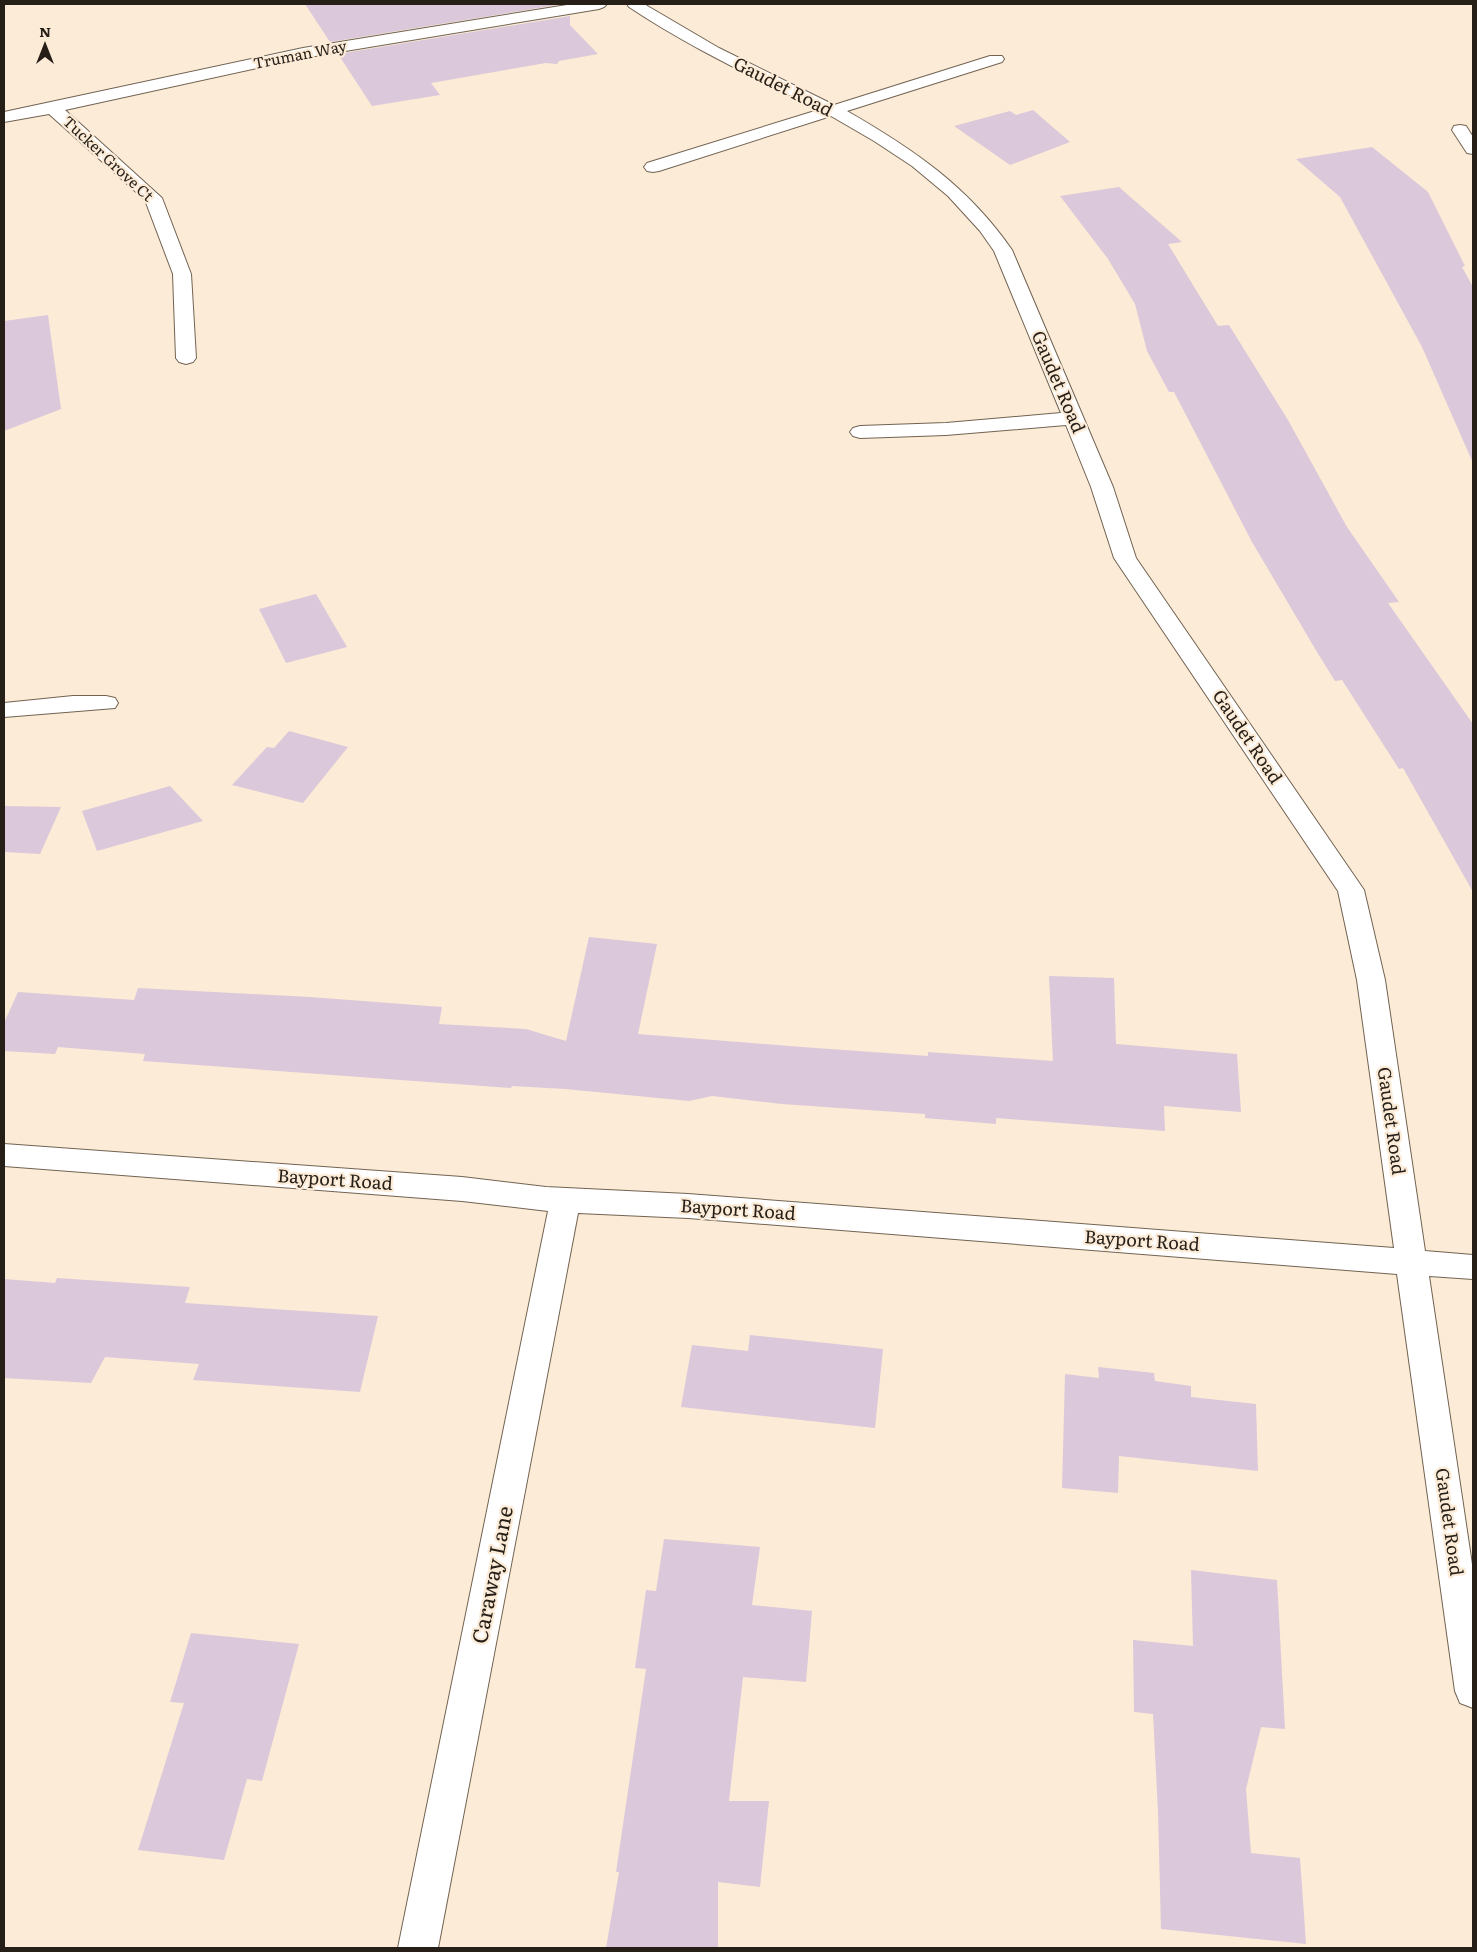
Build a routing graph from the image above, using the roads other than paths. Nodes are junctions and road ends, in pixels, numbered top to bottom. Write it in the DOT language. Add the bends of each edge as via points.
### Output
graph roads {
  1 [pos="599,4"];
  2 [pos="634,4"];
  3 [pos="996,59"];
  4 [pos="53,108"];
  5 [pos="831,112"];
  6 [pos="4,117"];
  7 [pos="1460,130"];
  8 [pos="1473,149"];
  9 [pos="653,167"];
  10 [pos="186,358"];
  11 [pos="1073,418"];
  12 [pos="860,432"];
  13 [pos="106,703"];
  14 [pos="4,710"];
  15 [pos="4,1155"];
  16 [pos="565,1201"];
  17 [pos="1411,1262"];
  18 [pos="1473,1267"];
  19 [pos="1473,1692"];
  20 [pos="418,1948"];
  1 -- 4 [label="street, Truman Way" via="303,52"];
  2 -- 5 [label="street, Gaudet Road" via="684,36"];
  3 -- 5 [label="street"];
  4 -- 6 [label="street, Truman Way"];
  4 -- 10 [label="street, Tucker Grove Ct" via="153,198 182,274"];
  5 -- 9 [label="street"];
  5 -- 11 [label="street, Gaudet Road" via="912,159 954,192 984,224 1003,250"];
  7 -- 8 [label="street"];
  11 -- 12 [label="street"];
  11 -- 17 [label="street, Gaudet Road" via="1102,487 1125,558 1351,890 1370,980"];
  13 -- 14 [label="street"];
  15 -- 16 [label="street, Bayport Road" via="462,1189"];
  16 -- 17 [label="street, Bayport Road" via="688,1206"];
  16 -- 20 [label="street, Caraway Lane"];
  17 -- 18 [label="street, Bayport Road"];
  17 -- 19 [label="street, Gaudet Road"];
}
